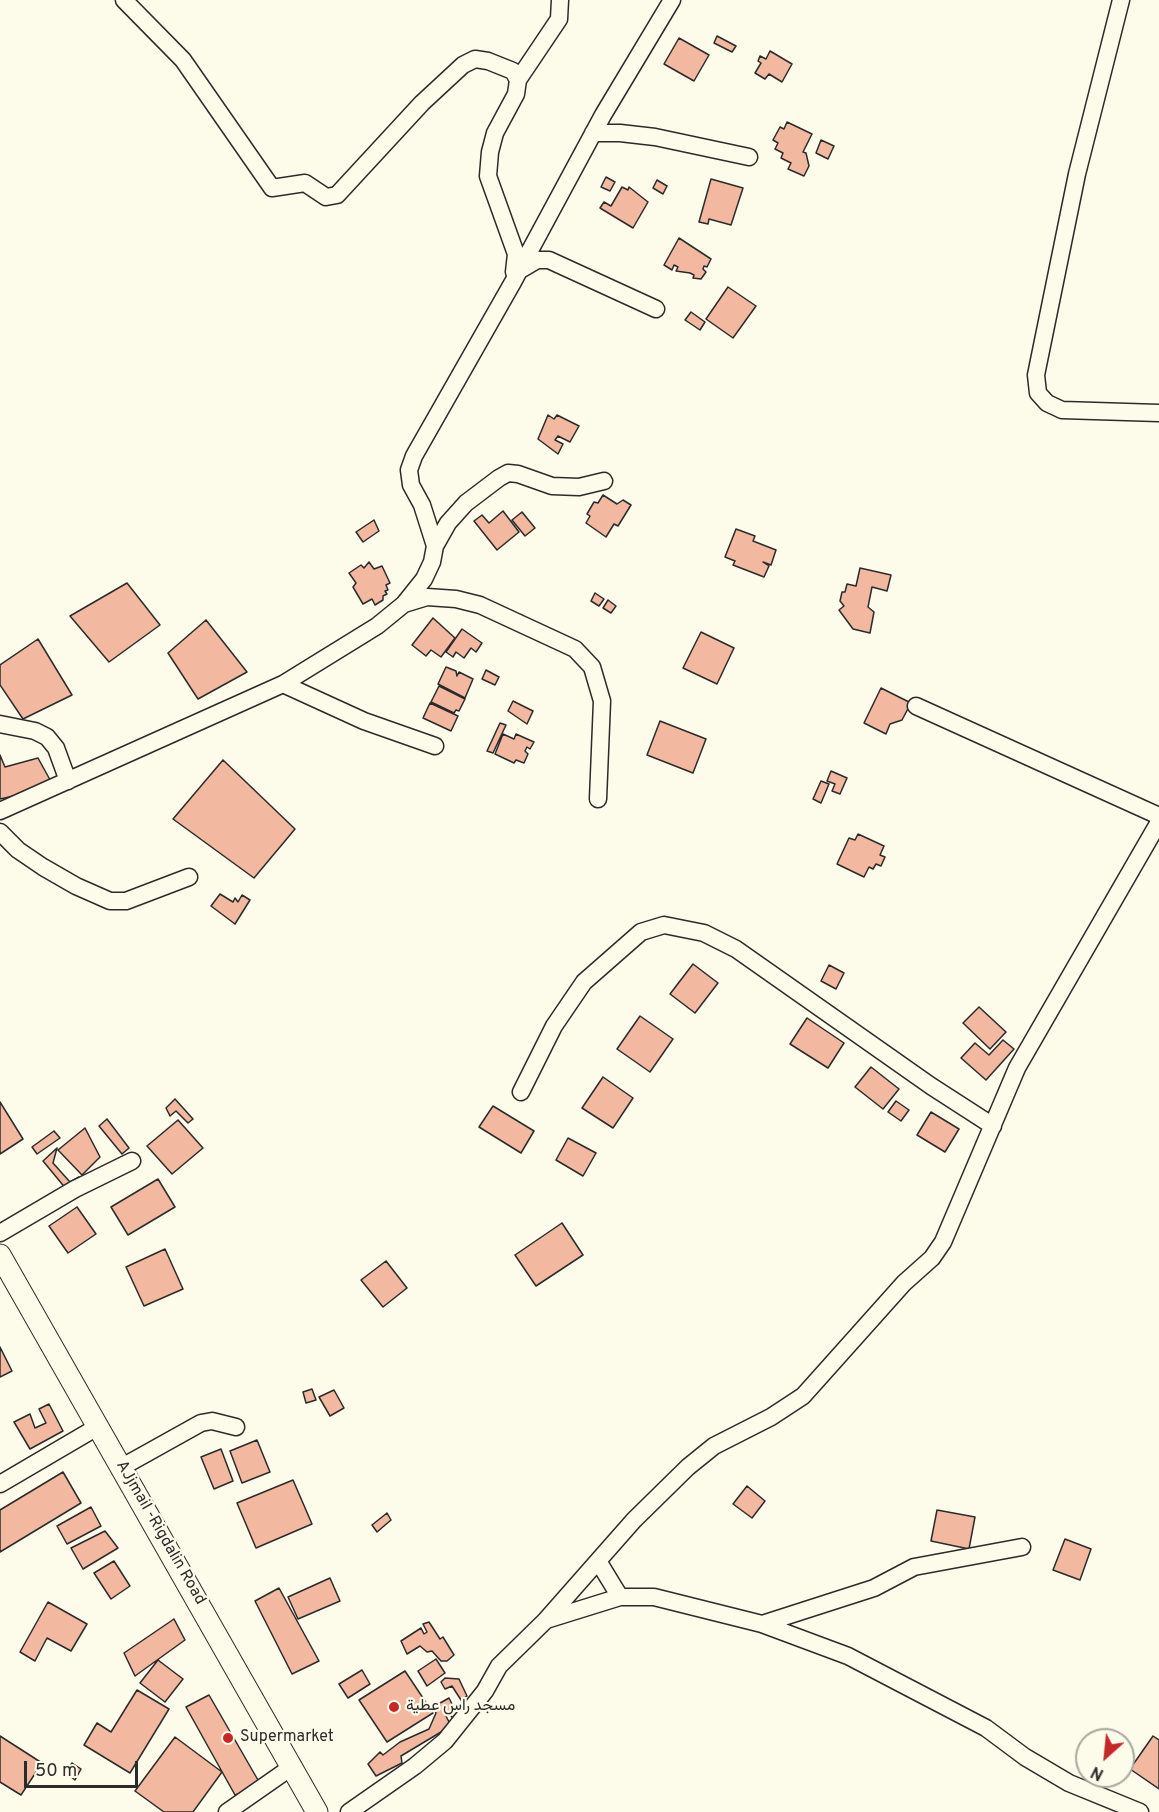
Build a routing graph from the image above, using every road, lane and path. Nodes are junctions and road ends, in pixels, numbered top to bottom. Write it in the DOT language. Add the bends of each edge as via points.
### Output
graph roads {
  1 [pos="124,0"];
  2 [pos="560,0"];
  3 [pos="672,0"];
  4 [pos="1121,0"];
  5 [pos="518,80"];
  6 [pos="593,133"];
  7 [pos="749,157"];
  8 [pos="516,277"];
  9 [pos="656,309"];
  10 [pos="1159,413"];
  11 [pos="604,481"];
  12 [pos="435,546"];
  13 [pos="404,603"];
  14 [pos="283,684"];
  15 [pos="916,705"];
  16 [pos="0,723"];
  17 [pos="435,746"];
  18 [pos="68,781"];
  19 [pos="598,799"];
  20 [pos="0,811"];
  21 [pos="1159,816"];
  22 [pos="1159,822"];
  23 [pos="0,832"];
  24 [pos="1155,838"];
  25 [pos="189,877"];
  26 [pos="521,1092"];
  27 [pos="993,1126"];
  28 [pos="132,1161"];
  29 [pos="0,1233"];
  30 [pos="0,1255"];
  31 [pos="99,1426"];
  32 [pos="236,1427"];
  33 [pos="122,1467"];
  34 [pos="0,1484"];
  35 [pos="1022,1547"];
  36 [pos="598,1561"];
  37 [pos="620,1597"];
  38 [pos="545,1621"];
  39 [pos="762,1624"];
  40 [pos="293,1766"];
  41 [pos="227,1812"];
  42 [pos="317,1812"];
  43 [pos="350,1812"];
  44 [pos="1140,1812"];
  1 -- 5 [label="street" via="183,60 272,188 305,183 326,196 337,195 422,103 463,65 475,59 513,71"];
  2 -- 5 [label="street" via="559,19"];
  3 -- 6 [label="street"];
  4 -- 10 [label="street" via="1077,174 1036,375 1038,393 1062,410"];
  5 -- 8 [label="street" via="516,94 495,133 488,176 516,254"];
  6 -- 7 [label="street" via="655,138"];
  6 -- 8 [label="street"];
  8 -- 9 [label="street" via="537,260 549,260"];
  8 -- 12 [label="street" via="409,470"];
  11 -- 12 [label="street" via="579,488 552,486 508,473 466,503"];
  12 -- 13 [label="street" via="424,579"];
  13 -- 14 [label="street" via="377,626"];
  13 -- 19 [label="street" via="427,597 480,605 575,649 592,667 603,701"];
  14 -- 17 [label="street" via="364,721"];
  14 -- 18 [label="street"];
  15 -- 21 [label="street"];
  16 -- 18 [label="street" via="47,737 56,748"];
  18 -- 20 [label="street"];
  22 -- 24 [label="street"];
  23 -- 25 [label="street" via="43,867 110,901 126,901"];
  24 -- 27 [label="street" via="1118,890 1017,1068"];
  26 -- 27 [label="street" via="554,1026 584,982 641,932 664,925 704,933 736,949"];
  27 -- 36 [label="street" via="943,1242 932,1258 904,1283 802,1396 714,1446 634,1520"];
  28 -- 29 [label="street"];
  30 -- 31 [label="main road, AJjmail -Rigdalin Road"];
  31 -- 33 [label="main road, AJjmail -Rigdalin Road"];
  31 -- 34 [label="street"];
  32 -- 33 [label="street" via="212,1420"];
  33 -- 40 [label="main road, AJjmail -Rigdalin Road"];
  35 -- 39 [label="street" via="914,1567 874,1588"];
  36 -- 37 [label="street"];
  36 -- 38 [label="street"];
  37 -- 38 [label="street"];
  37 -- 39 [label="street" via="654,1597"];
  38 -- 43 [label="street" via="499,1666 485,1691 445,1741"];
  39 -- 44 [label="street" via="848,1656 921,1692 986,1728 1069,1783"];
  40 -- 41 [label="street"];
  40 -- 42 [label="main road, AJjmail -Rigdalin Road"];
}
